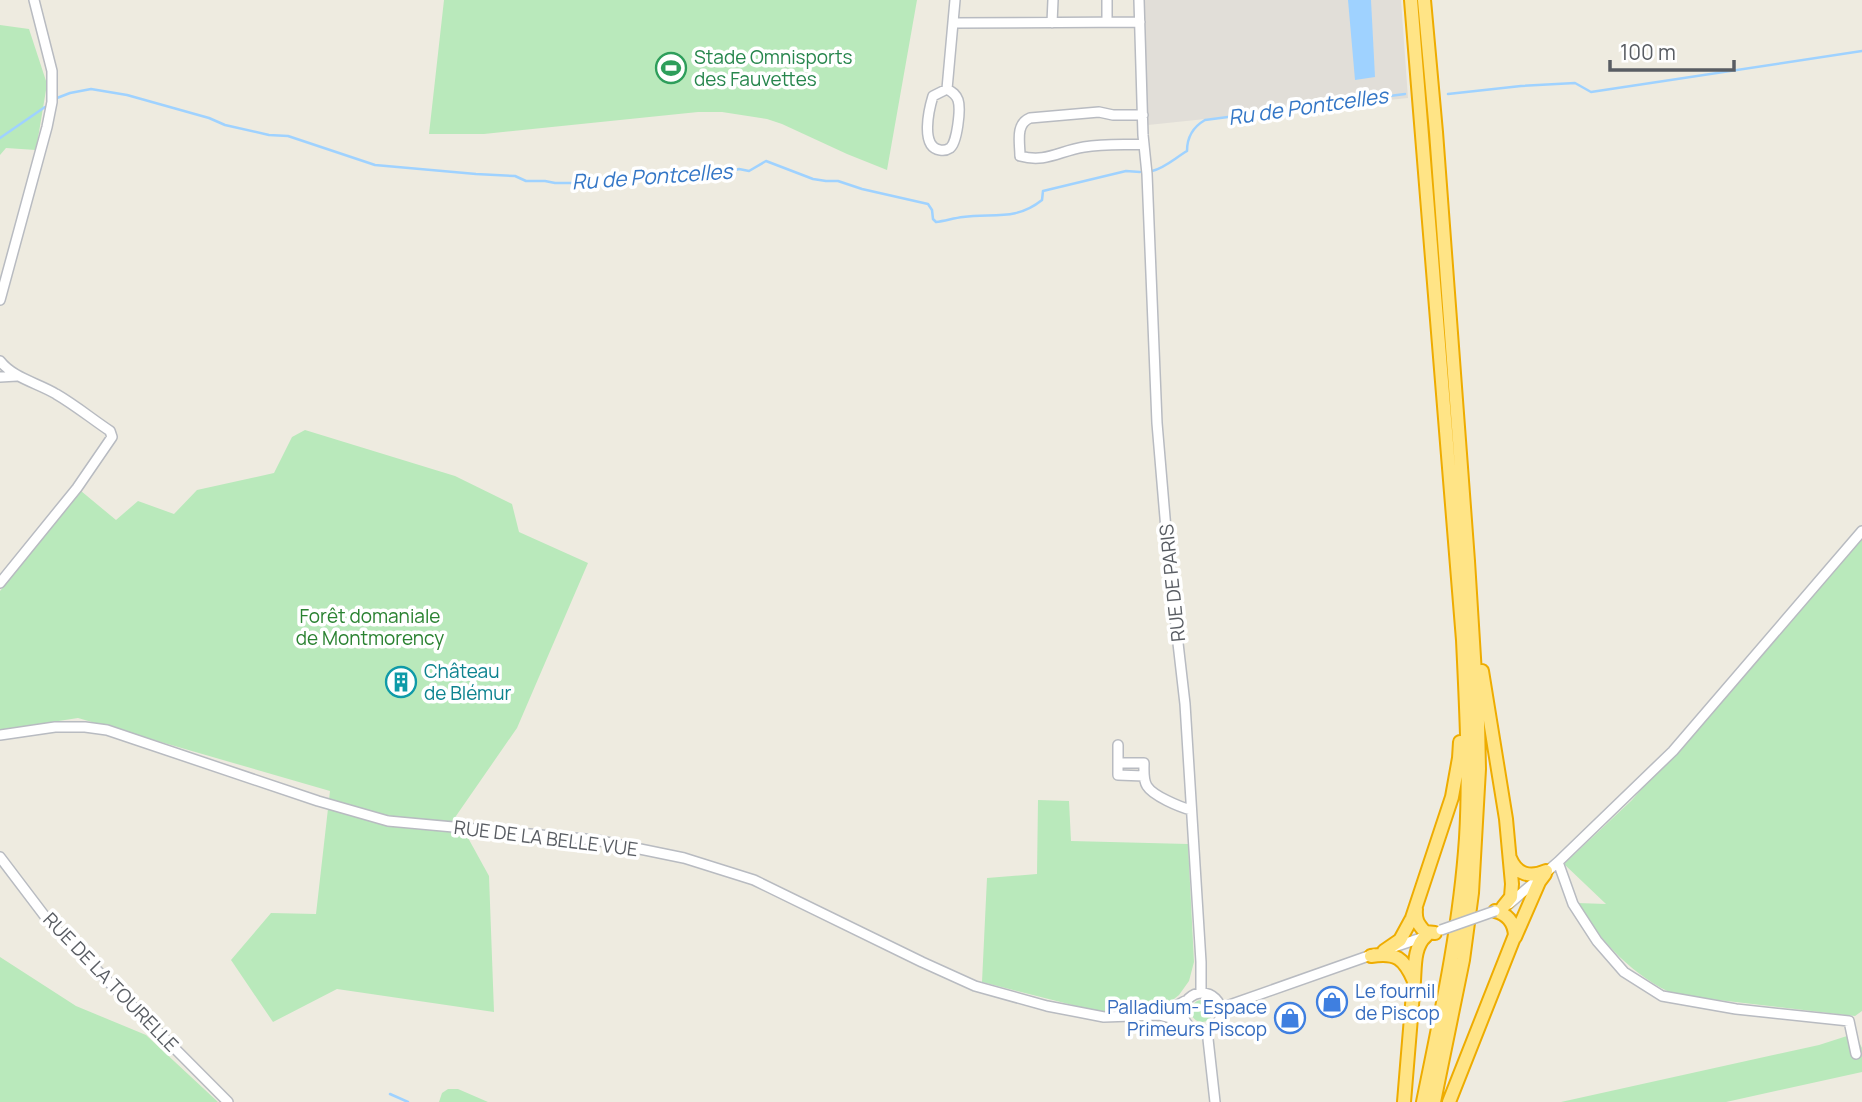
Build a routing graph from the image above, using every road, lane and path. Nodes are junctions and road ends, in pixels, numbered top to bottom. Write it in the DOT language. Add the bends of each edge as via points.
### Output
graph roads {
  1 [pos="34,0"];
  2 [pos="955,0"];
  3 [pos="1053,0"];
  4 [pos="1107,0"];
  5 [pos="1139,0"];
  6 [pos="1411,0"];
  7 [pos="1424,0"];
  8 [pos="1107,22"];
  9 [pos="1140,22"];
  10 [pos="953,23"];
  11 [pos="1052,23"];
  12 [pos="947,89"];
  13 [pos="1143,115"];
  14 [pos="1144,144"];
  15 [pos="0,300"];
  16 [pos="0,361"];
  17 [pos="17,376"];
  18 [pos="0,377"];
  19 [pos="1862,531"];
  20 [pos="1468,576"];
  21 [pos="0,583"];
  22 [pos="1463,640"];
  23 [pos="0,735"];
  24 [pos="1118,745"];
  25 [pos="1191,810"];
  26 [pos="1509,851"];
  27 [pos="0,857"];
  28 [pos="1551,868"];
  29 [pos="1417,905"];
  30 [pos="1499,909"];
  31 [pos="1434,933"];
  32 [pos="1512,944"];
  33 [pos="1377,953"];
  34 [pos="1414,981"];
  35 [pos="1201,992"];
  36 [pos="1185,1001"];
  37 [pos="1221,1008"];
  38 [pos="1159,1015"];
  39 [pos="1185,1022"];
  40 [pos="1207,1030"];
  41 [pos="1856,1054"];
  42 [pos="228,1102"];
  43 [pos="1215,1102"];
  44 [pos="1404,1102"];
  45 [pos="1423,1102"];
  46 [pos="1434,1102"];
  47 [pos="1449,1102"];
  1 -- 15 [label="street" via="52,71 52,102"];
  2 -- 10 [label="street"];
  3 -- 11 [label="street"];
  4 -- 8 [label="street"];
  5 -- 9 [label="street, RUE DE PARIS"];
  6 -- 22 [label="highway"];
  7 -- 20 [label="highway"];
  8 -- 9 [label="street"];
  8 -- 11 [label="street"];
  9 -- 13 [label="street, RUE DE PARIS"];
  10 -- 11 [label="street"];
  10 -- 12 [label="street"];
  12 -- 12 [label="street" via="933,96 927,138 942,151 956,138 959,104 958,97"];
  13 -- 14 [label="street, RUE DE PARIS"];
  13 -- 14 [label="street" via="1099,112 1024,120 1020,156 1039,160 1081,147"];
  14 -- 25 [label="street, RUE DE PARIS" via="1157,423"];
  16 -- 17 [label="street"];
  17 -- 18 [label="street"];
  17 -- 21 [label="street" via="59,396 110,431 112,437"];
  19 -- 28 [label="street" via="1673,751"];
  20 -- 26 [label="highway"];
  20 -- 46 [label="highway" via="1478,722 1477,831 1463,960"];
  22 -- 29 [label="highway" via="1455,784"];
  22 -- 45 [label="highway" via="1466,838 1452,959"];
  23 -- 38 [label="street, RUE DE LA BELLE VUE" via="55,727 107,730 388,821 596,840 684,858 754,880 975,986 1104,1017"];
  24 -- 25 [label="street" via="1118,775 1144,776 1149,789"];
  25 -- 35 [label="street, RUE DE PARIS"];
  26 -- 28 [label="highway" via="1511,862 1524,875"];
  26 -- 30 [label="highway" via="1512,891 1508,903"];
  27 -- 42 [label="street, RUE DE LA TOURELLE" via="50,923"];
  28 -- 30 [label="street"];
  28 -- 32 [label="highway" via="1539,882"];
  28 -- 41 [label="street" via="1597,941 1624,972 1662,996 1849,1021"];
  29 -- 31 [label="highway" via="1418,924 1425,932"];
  29 -- 33 [label="highway" via="1397,944"];
  30 -- 31 [label="street, bridge"];
  30 -- 32 [label="highway" via="1513,927"];
  31 -- 33 [label="street"];
  31 -- 34 [label="highway" via="1420,941"];
  32 -- 47 [label="highway"];
  33 -- 34 [label="highway" via="1399,958"];
  33 -- 37 [label="street"];
  34 -- 44 [label="highway"];
  35 -- 36 [label="street"];
  35 -- 37 [label="street" via="1212,995"];
  36 -- 38 [label="street, RUE DE LA BELLE VUE"];
  36 -- 39 [label="street"];
  37 -- 40 [label="street" via="1216,1024"];
  38 -- 39 [label="street, RUE DE LA BELLE VUE"];
  39 -- 40 [label="street" via="1194,1030"];
  40 -- 43 [label="street"];
}
